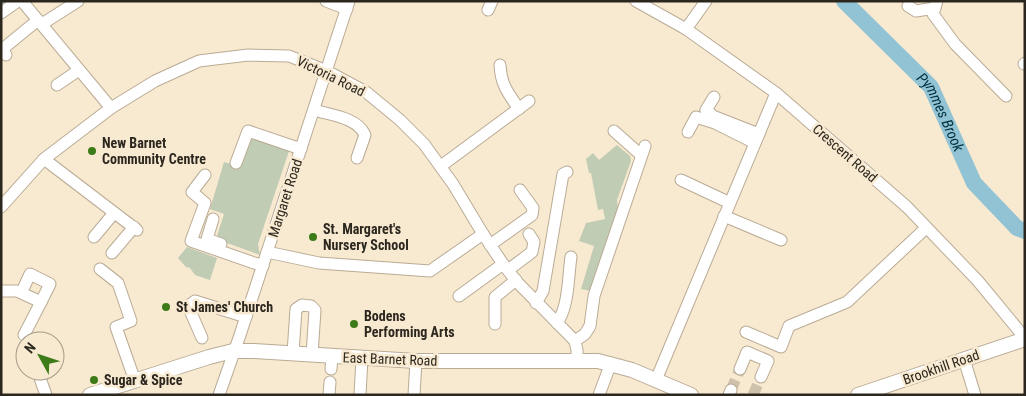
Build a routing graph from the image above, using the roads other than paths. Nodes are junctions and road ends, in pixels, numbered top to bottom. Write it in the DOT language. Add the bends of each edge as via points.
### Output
graph roads {
  1 [pos="18,1"];
  2 [pos="22,1"];
  3 [pos="78,1"];
  4 [pos="326,1"];
  5 [pos="636,1"];
  6 [pos="706,1"];
  7 [pos="348,5"];
  8 [pos="936,5"];
  9 [pos="908,6"];
  10 [pos="1,13"];
  11 [pos="40,22"];
  12 [pos="686,29"];
  13 [pos="6,55"];
  14 [pos="500,66"];
  15 [pos="80,70"];
  16 [pos="327,71"];
  17 [pos="57,86"];
  18 [pos="776,93"];
  19 [pos="1006,96"];
  20 [pos="714,97"];
  21 [pos="529,101"];
  22 [pos="111,108"];
  23 [pos="519,109"];
  24 [pos="314,110"];
  25 [pos="614,131"];
  26 [pos="688,132"];
  27 [pos="757,139"];
  28 [pos="301,149"];
  29 [pos="357,158"];
  30 [pos="44,159"];
  31 [pos="236,163"];
  32 [pos="441,166"];
  33 [pos="567,172"];
  34 [pos="205,175"];
  35 [pos="681,180"];
  36 [pos="520,190"];
  37 [pos="730,203"];
  38 [pos="1,207"];
  39 [pos="114,213"];
  40 [pos="724,216"];
  41 [pos="213,219"];
  42 [pos="926,228"];
  43 [pos="483,234"];
  44 [pos="529,234"];
  45 [pos="94,237"];
  46 [pos="781,240"];
  47 [pos="490,245"];
  48 [pos="112,253"];
  49 [pos="571,257"];
  50 [pos="265,259"];
  51 [pos="506,267"];
  52 [pos="100,268"];
  53 [pos="516,280"];
  54 [pos="24,287"];
  55 [pos="1,291"];
  56 [pos="459,296"];
  57 [pos="41,302"];
  58 [pos="536,303"];
  59 [pos="246,317"];
  60 [pos="557,323"];
  61 [pos="495,324"];
  62 [pos="26,331"];
  63 [pos="746,332"];
  64 [pos="202,338"];
  65 [pos="1025,338"];
  66 [pos="574,341"];
  67 [pos="233,351"];
  68 [pos="293,353"];
  69 [pos="312,355"];
  70 [pos="362,358"];
  71 [pos="577,360"];
  72 [pos="964,360"];
  73 [pos="416,361"];
  74 [pos="611,363"];
  75 [pos="740,369"];
  76 [pos="761,377"];
  77 [pos="656,380"];
  78 [pos="41,381"];
  79 [pos="135,381"];
  80 [pos="330,382"];
  81 [pos="46,395"];
  82 [pos="90,395"];
  83 [pos="219,395"];
  84 [pos="329,395"];
  85 [pos="360,395"];
  86 [pos="414,395"];
  87 [pos="599,395"];
  88 [pos="691,395"];
  89 [pos="858,395"];
  90 [pos="975,395"];
  1 -- 10 [label="street"];
  2 -- 11 [label="street"];
  3 -- 11 [label="street"];
  4 -- 7 [label="street"];
  5 -- 12 [label="street, Crescent Road"];
  6 -- 12 [label="street"];
  7 -- 16 [label="street, Margaret Road"];
  8 -- 9 [label="street" via="916,11"];
  8 -- 19 [label="street" via="933,14 955,44"];
  11 -- 13 [label="street" via="5,47"];
  11 -- 15 [label="street"];
  12 -- 18 [label="street, Crescent Road"];
  14 -- 23 [label="street" via="496,83 504,86"];
  15 -- 17 [label="street"];
  15 -- 22 [label="street"];
  16 -- 22 [label="street, Victoria Road" via="289,56 248,55 199,61 155,81"];
  16 -- 24 [label="street, Margaret Road"];
  16 -- 32 [label="street, Victoria Road" via="382,104 424,144"];
  18 -- 27 [label="street"];
  18 -- 42 [label="street, Crescent Road" via="907,207"];
  20 -- 27 [label="street" via="706,110"];
  21 -- 23 [label="street"];
  22 -- 30 [label="street, Victoria Road"];
  23 -- 32 [label="street"];
  24 -- 28 [label="street, Margaret Road"];
  24 -- 29 [label="street" via="351,121 362,128 365,135"];
  25 -- 66 [label="street" via="643,151 594,296 590,326"];
  26 -- 27 [label="street" via="696,117"];
  27 -- 37 [label="street"];
  28 -- 31 [label="street" via="248,131"];
  28 -- 50 [label="street, Margaret Road"];
  30 -- 38 [label="street, Victoria Road"];
  30 -- 39 [label="street"];
  32 -- 43 [label="street, Victoria Road"];
  33 -- 58 [label="street" via="562,174 543,291"];
  34 -- 50 [label="street" via="192,192 205,203 191,241"];
  35 -- 37 [label="street"];
  36 -- 47 [label="street" via="533,208 532,215"];
  37 -- 40 [label="street"];
  39 -- 45 [label="street"];
  39 -- 48 [label="street" via="135,229"];
  40 -- 46 [label="street"];
  40 -- 77 [label="street"];
  41 -- 50 [label="street" via="207,239"];
  42 -- 63 [label="street" via="847,302 789,326 781,347"];
  42 -- 65 [label="street, Crescent Road" via="978,281"];
  43 -- 47 [label="street, Victoria Road"];
  43 -- 50 [label="street" via="430,271"];
  44 -- 51 [label="street" via="534,242 532,252"];
  47 -- 51 [label="street, Victoria Road"];
  49 -- 60 [label="street" via="561,317"];
  50 -- 59 [label="street, Margaret Road"];
  51 -- 53 [label="street, Victoria Road"];
  51 -- 56 [label="street"];
  52 -- 79 [label="street" via="118,283 130,321 116,327"];
  53 -- 58 [label="street, Victoria Road"];
  53 -- 61 [label="street" via="495,297"];
  54 -- 57 [label="street" via="30,274 50,284"];
  55 -- 57 [label="street" via="17,292"];
  57 -- 62 [label="street"];
  58 -- 60 [label="street, Victoria Road"];
  59 -- 64 [label="street" via="195,302 188,306"];
  59 -- 67 [label="street, Margaret Road"];
  60 -- 66 [label="street, Victoria Road"];
  65 -- 72 [label="main road, Brookhill Road"];
  66 -- 71 [label="street"];
  67 -- 68 [label="main road, East Barnet Road"];
  67 -- 79 [label="main road, East Barnet Road"];
  67 -- 83 [label="street, Margaret Road"];
  68 -- 69 [label="main road, East Barnet Road"];
  68 -- 69 [label="street" via="296,309 302,305 315,310"];
  69 -- 70 [label="main road, East Barnet Road" via="332,362"];
  70 -- 73 [label="main road, East Barnet Road"];
  70 -- 85 [label="street"];
  71 -- 73 [label="main road, East Barnet Road"];
  71 -- 74 [label="main road, East Barnet Road"];
  72 -- 89 [label="main road, Brookhill Road"];
  72 -- 90 [label="street"];
  73 -- 86 [label="street"];
  74 -- 77 [label="main road, East Barnet Road"];
  74 -- 87 [label="street"];
  75 -- 76 [label="street" via="747,352 768,360"];
  77 -- 88 [label="main road, East Barnet Road"];
  78 -- 81 [label="street"];
  79 -- 82 [label="main road, East Barnet Road"];
  80 -- 84 [label="street"];
}
